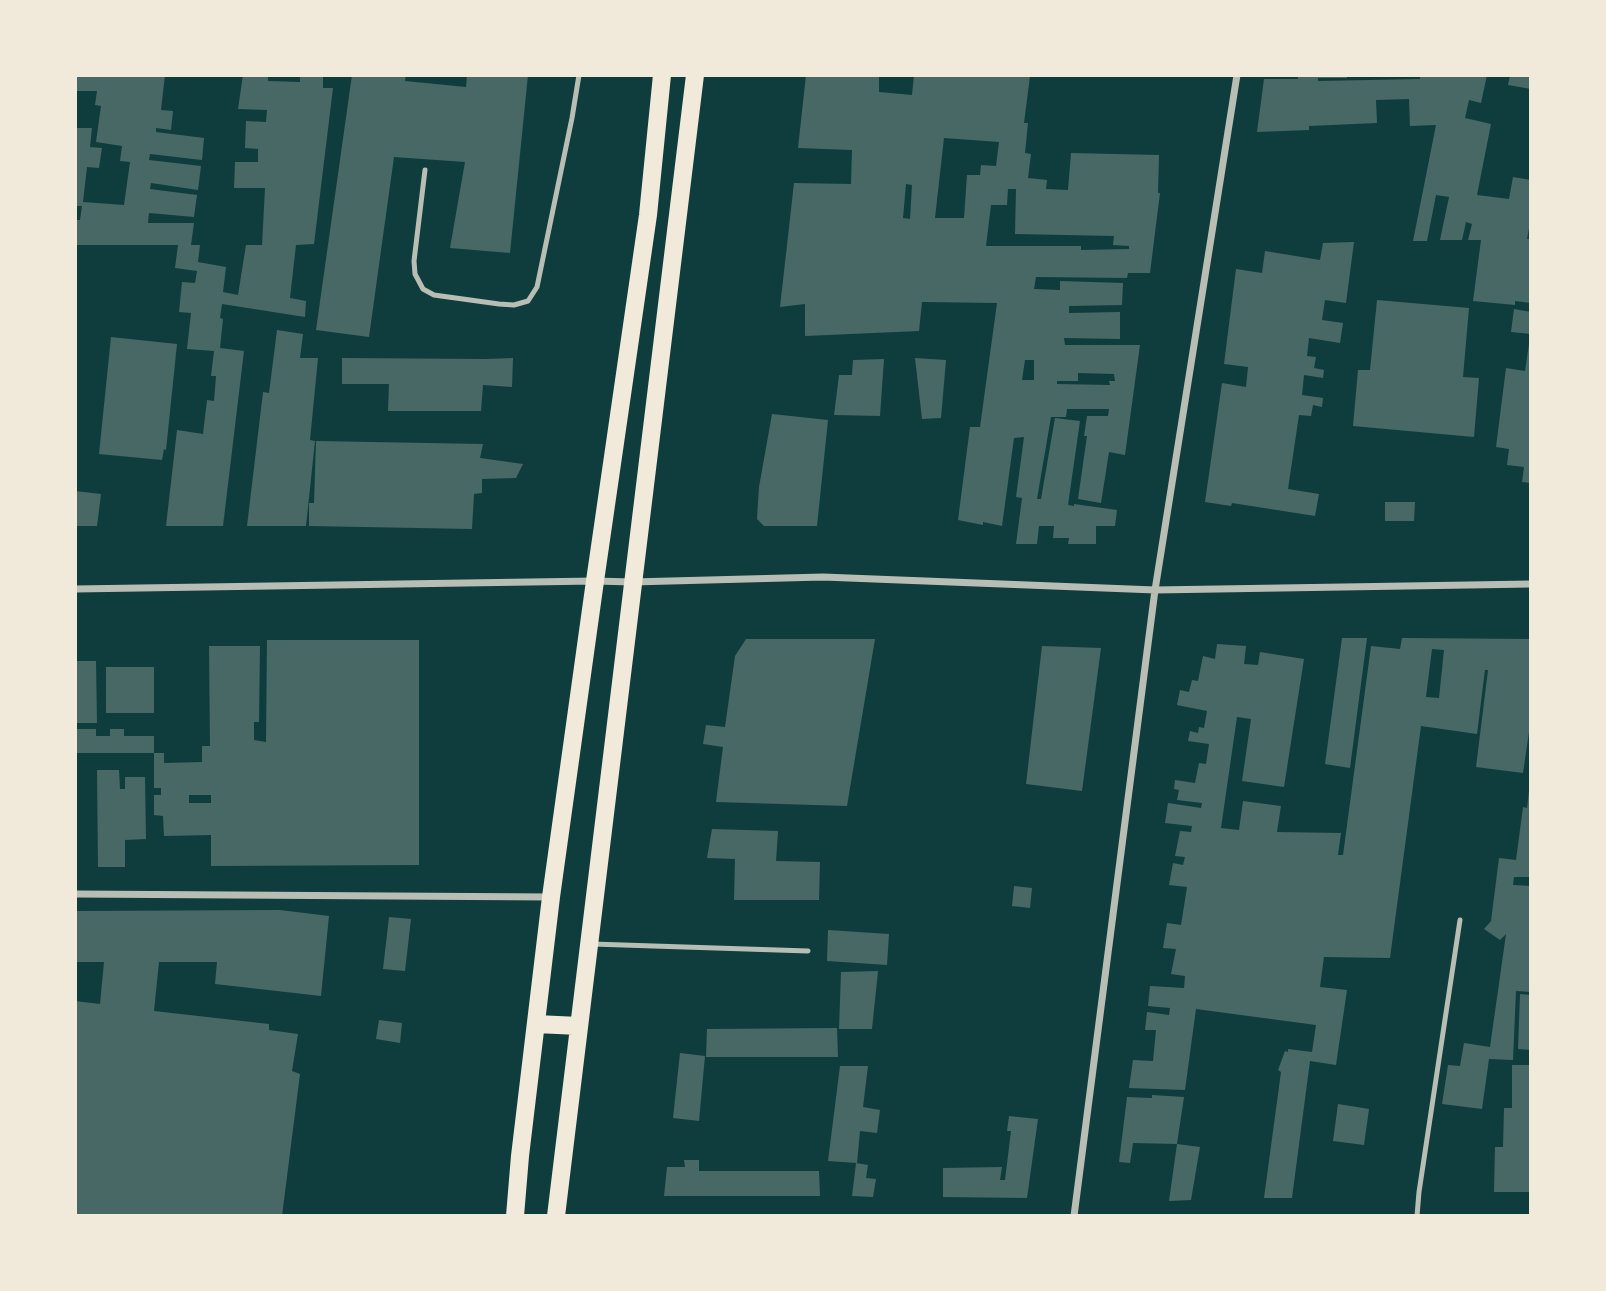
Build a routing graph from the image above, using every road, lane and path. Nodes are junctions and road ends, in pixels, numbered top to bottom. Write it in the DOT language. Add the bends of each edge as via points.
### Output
graph roads {
  1 [pos="579,75"];
  2 [pos="662,75"];
  3 [pos="695,75"];
  4 [pos="1237,75"];
  5 [pos="425,170"];
  6 [pos="595,581"];
  7 [pos="632,582"];
  8 [pos="1531,584"];
  9 [pos="75,589"];
  10 [pos="1155,590"];
  11 [pos="75,894"];
  12 [pos="551,897"];
  13 [pos="1460,920"];
  14 [pos="589,944"];
  15 [pos="808,951"];
  16 [pos="536,1024"];
  17 [pos="579,1026"];
  18 [pos="515,1216"];
  19 [pos="556,1216"];
  20 [pos="1074,1216"];
  21 [pos="1417,1216"];
  1 -- 5 [label="lane" via="537,287 528,301 499,304 435,295 423,289 414,261"];
  2 -- 6 [label="main road" via="648,215"];
  3 -- 7 [label="main road"];
  4 -- 10 [label="street"];
  6 -- 7 [label="street"];
  6 -- 9 [label="street"];
  6 -- 12 [label="main road"];
  7 -- 10 [label="street" via="823,577"];
  7 -- 14 [label="main road"];
  8 -- 10 [label="street"];
  10 -- 20 [label="street"];
  11 -- 12 [label="street"];
  12 -- 16 [label="main road"];
  13 -- 21 [label="lane"];
  14 -- 15 [label="lane"];
  14 -- 17 [label="main road"];
  16 -- 17 [label="main road"];
  16 -- 18 [label="main road"];
  17 -- 19 [label="main road"];
}
